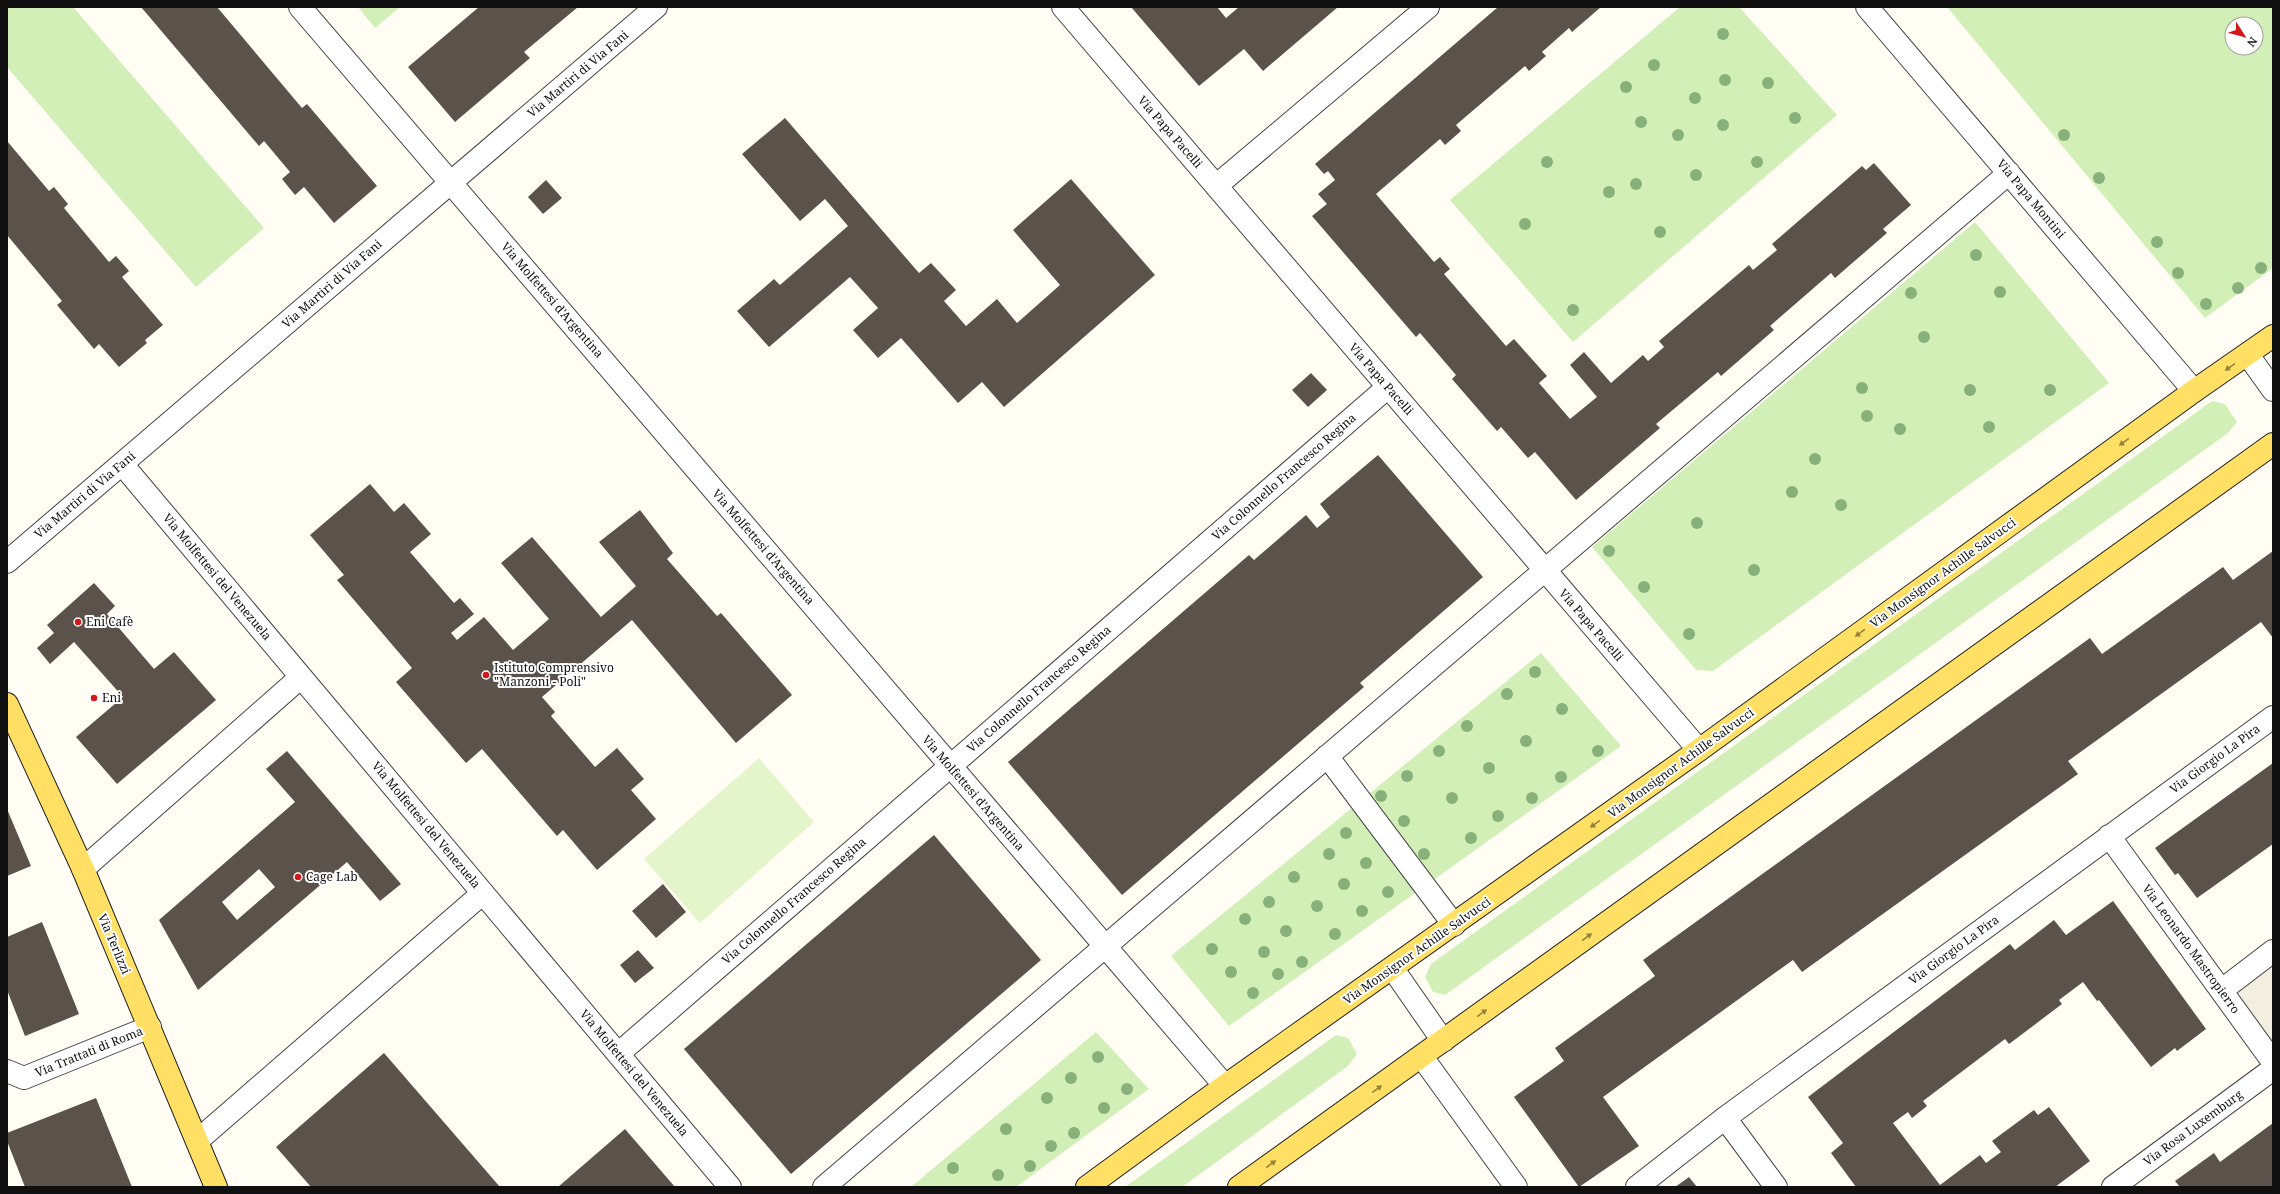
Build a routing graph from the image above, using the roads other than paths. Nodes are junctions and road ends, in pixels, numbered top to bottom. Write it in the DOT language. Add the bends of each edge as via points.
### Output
graph roads {
  1 [pos="300,7"];
  2 [pos="656,7"];
  3 [pos="1063,7"];
  4 [pos="1428,7"];
  5 [pos="1867,7"];
  6 [pos="2009,173"];
  7 [pos="451,182"];
  8 [pos="1216,186"];
  9 [pos="2273,336"];
  10 [pos="2248,354"];
  11 [pos="1388,387"];
  12 [pos="2273,390"];
  13 [pos="2194,391"];
  14 [pos="2273,444"];
  15 [pos="122,464"];
  16 [pos="7,562"];
  17 [pos="1545,570"];
  18 [pos="301,677"];
  19 [pos="7,704"];
  20 [pos="2273,717"];
  21 [pos="1699,750"];
  22 [pos="1327,756"];
  23 [pos="951,766"];
  24 [pos="2110,836"];
  25 [pos="82,869"];
  26 [pos="483,893"];
  27 [pos="1454,925"];
  28 [pos="1105,946"];
  29 [pos="2273,951"];
  30 [pos="1392,969"];
  31 [pos="2222,990"];
  32 [pos="150,1027"];
  33 [pos="1443,1040"];
  34 [pos="618,1054"];
  35 [pos="1422,1057"];
  36 [pos="2273,1062"];
  37 [pos="2273,1069"];
  38 [pos="7,1071"];
  39 [pos="1225,1086"];
  40 [pos="1725,1118"];
  41 [pos="197,1141"];
  42 [pos="216,1187"];
  43 [pos="730,1187"];
  44 [pos="824,1187"];
  45 [pos="1087,1187"];
  46 [pos="1239,1187"];
  47 [pos="1516,1187"];
  48 [pos="1638,1187"];
  49 [pos="1776,1187"];
  50 [pos="2114,1187"];
  1 -- 7 [label="street, Via Molfettesi d'Argentina"];
  2 -- 7 [label="street, Via Martiri di Via Fani"];
  3 -- 8 [label="street, Via Papa Pacelli"];
  4 -- 8 [label="street"];
  5 -- 6 [label="street, Via Papa Montini"];
  6 -- 13 [label="street, Via Papa Montini"];
  6 -- 17 [label="street"];
  7 -- 15 [label="street, Via Martiri di Via Fani"];
  7 -- 23 [label="street, Via Molfettesi d'Argentina"];
  8 -- 11 [label="street, Via Papa Pacelli"];
  9 -- 10 [label="main road, Via Monsignor Achille Salvucci"];
  10 -- 12 [label="street"];
  10 -- 13 [label="main road, Via Monsignor Achille Salvucci, one-way"];
  11 -- 17 [label="street, Via Papa Pacelli"];
  11 -- 23 [label="street, Via Colonnello Francesco Regina"];
  13 -- 21 [label="main road, Via Monsignor Achille Salvucci, one-way"];
  33 -- 14 [label="main road, one-way"];
  15 -- 16 [label="street, Via Martiri di Via Fani"];
  15 -- 18 [label="street, Via Molfettesi del Venezuela"];
  17 -- 21 [label="street, Via Papa Pacelli"];
  17 -- 22 [label="street"];
  18 -- 25 [label="street"];
  18 -- 26 [label="street, Via Molfettesi del Venezuela"];
  19 -- 25 [label="main road, Via Terlizzi"];
  20 -- 24 [label="street, Via Giorgio La Pira"];
  21 -- 27 [label="main road, Via Monsignor Achille Salvucci, one-way"];
  22 -- 27 [label="street"];
  22 -- 28 [label="street"];
  23 -- 28 [label="street, Via Molfettesi d'Argentina"];
  23 -- 34 [label="street, Via Colonnello Francesco Regina"];
  24 -- 31 [label="street, Via Leonardo Mastropierro"];
  24 -- 40 [label="street, Via Giorgio La Pira"];
  25 -- 32 [label="main road, Via Terlizzi"];
  26 -- 34 [label="street, Via Molfettesi del Venezuela"];
  26 -- 41 [label="street"];
  27 -- 30 [label="main road, Via Monsignor Achille Salvucci"];
  28 -- 39 [label="street, Via Molfettesi d'Argentina"];
  28 -- 44 [label="street"];
  29 -- 31 [label="street"];
  30 -- 33 [label="street"];
  30 -- 39 [label="main road, Via Monsignor Achille Salvucci"];
  31 -- 36 [label="street, Via Leonardo Mastropierro"];
  32 -- 38 [label="street, Via Trattati di Roma" via="24,1078"];
  32 -- 41 [label="main road, Via Terlizzi"];
  33 -- 35 [label="main road"];
  34 -- 43 [label="street, Via Molfettesi del Venezuela"];
  46 -- 35 [label="main road, one-way"];
  35 -- 47 [label="street"];
  37 -- 50 [label="street, Via Rosa Luxemburg"];
  39 -- 45 [label="main road, Via Monsignor Achille Salvucci"];
  40 -- 48 [label="street, Via Giorgio La Pira"];
  40 -- 49 [label="street"];
  41 -- 42 [label="main road, Via Terlizzi"];
}
